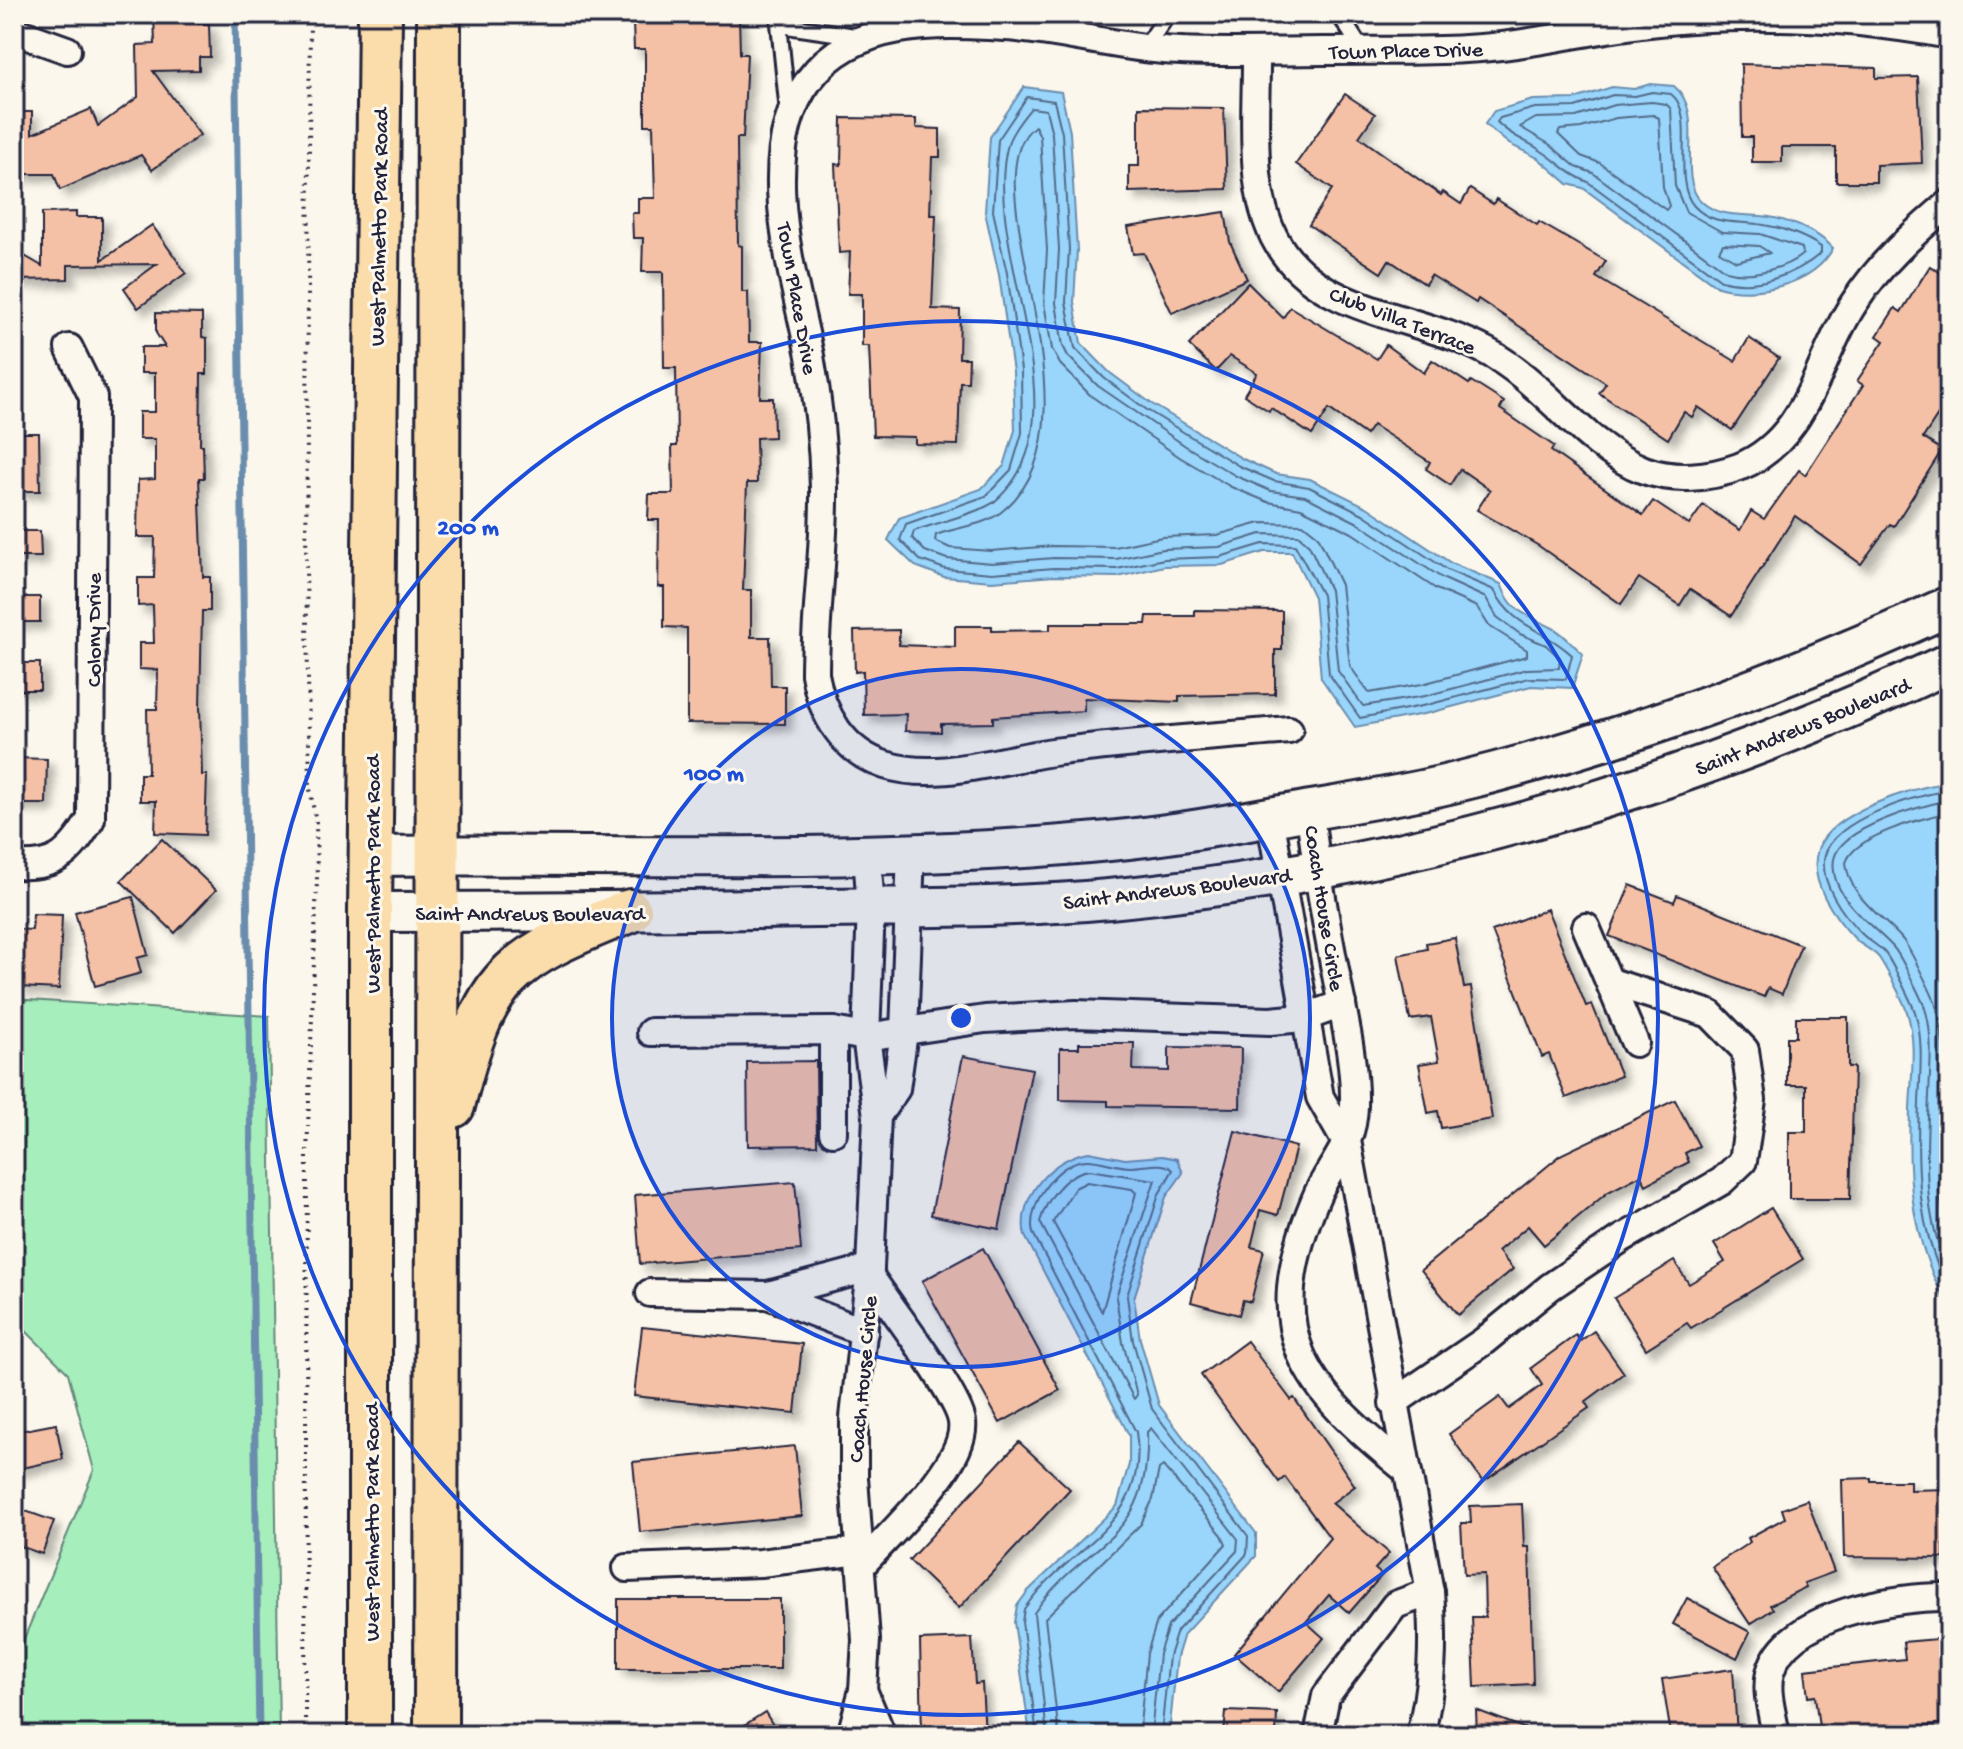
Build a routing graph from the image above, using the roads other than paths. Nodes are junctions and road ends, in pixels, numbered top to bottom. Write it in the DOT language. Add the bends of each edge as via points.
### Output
graph roads {
  1 [pos="380,14"];
  2 [pos="439,14"];
  3 [pos="1168,14"];
  4 [pos="1339,14"];
  5 [pos="779,19"];
  6 [pos="1947,30"];
  7 [pos="14,31"];
  8 [pos="865,37"];
  9 [pos="1145,48"];
  10 [pos="67,50"];
  11 [pos="1362,50"];
  12 [pos="1256,52"];
  13 [pos="789,121"];
  14 [pos="1949,203"];
  15 [pos="69,348"];
  16 [pos="1949,606"];
  17 [pos="1948,667"];
  18 [pos="1289,730"];
  19 [pos="1310,812"];
  20 [pos="1270,817"];
  21 [pos="911,853"];
  22 [pos="438,855"];
  23 [pos="867,855"];
  24 [pos="371,856"];
  25 [pos="14,865"];
  26 [pos="1299,872"];
  27 [pos="911,907"];
  28 [pos="871,908"];
  29 [pos="630,911"];
  30 [pos="370,912"];
  31 [pos="438,912"];
  32 [pos="1586,927"];
  33 [pos="1611,982"];
  34 [pos="1342,1004"];
  35 [pos="1303,1018"];
  36 [pos="833,1031"];
  37 [pos="651,1032"];
  38 [pos="904,1032"];
  39 [pos="866,1037"];
  40 [pos="1635,1043"];
  41 [pos="877,1116"];
  42 [pos="833,1132"];
  43 [pos="1348,1146"];
  44 [pos="437,1170"];
  45 [pos="870,1272"];
  46 [pos="650,1293"];
  47 [pos="768,1295"];
  48 [pos="864,1332"];
  49 [pos="1393,1403"];
  50 [pos="1405,1469"];
  51 [pos="861,1558"];
  52 [pos="627,1568"];
  53 [pos="1430,1592"];
  54 [pos="1949,1597"];
  55 [pos="863,1690"];
  56 [pos="370,1735"];
  57 [pos="436,1735"];
  58 [pos="851,1735"];
  59 [pos="882,1735"];
  60 [pos="1318,1735"];
  61 [pos="1420,1735"];
  62 [pos="1776,1735"];
  1 -- 24 [label="main road, West Palmetto Park Road"];
  2 -- 22 [label="main road"];
  3 -- 9 [label="lane"];
  4 -- 11 [label="lane"];
  5 -- 8 [label="lane"];
  5 -- 13 [label="lane"];
  6 -- 11 [label="street, Town Place Drive" via="1823,17 1694,19 1478,48"];
  7 -- 10 [label="street"];
  8 -- 9 [label="street, Town Place Drive" via="906,28 1005,27"];
  8 -- 13 [label="street, Town Place Drive" via="836,53 809,80"];
  9 -- 12 [label="street, Town Place Drive"];
  11 -- 12 [label="street, Town Place Drive"];
  12 -- 14 [label="street, Club Villa Terrace" via="1261,206 1273,237 1293,264 1333,294 1486,351 1538,386 1602,447 1663,475 1713,475 1754,459 1780,439 1801,413 1851,307 1873,274"];
  13 -- 18 [label="street, Town Place Drive" via="783,216 814,383 824,488 815,674 824,709 844,739 881,764 916,771"];
  15 -- 25 [label="street, Colony Drive" via="93,397 91,819 64,855 45,864"];
  16 -- 19 [label="street" via="1675,719 1452,783"];
  17 -- 26 [label="street, Saint Andrews Boulevard" via="1676,776 1467,837"];
  19 -- 20 [label="street"];
  19 -- 26 [label="street, Coach House Circle"];
  20 -- 21 [label="street" via="1224,828 1109,841"];
  20 -- 26 [label="street, Coach House Circle"];
  21 -- 23 [label="street"];
  21 -- 27 [label="street, Coach House Circle"];
  22 -- 23 [label="street"];
  22 -- 24 [label="street"];
  22 -- 31 [label="main road"];
  23 -- 28 [label="street, Coach House Circle"];
  24 -- 30 [label="main road, West Palmetto Park Road"];
  26 -- 27 [label="street, Saint Andrews Boulevard" via="1110,899"];
  26 -- 34 [label="street, Coach House Circle"];
  26 -- 35 [label="street, Coach House Circle"];
  27 -- 28 [label="street, Saint Andrews Boulevard"];
  27 -- 38 [label="street, Coach House Circle"];
  28 -- 29 [label="street, Saint Andrews Boulevard"];
  28 -- 39 [label="street, Coach House Circle"];
  29 -- 31 [label="street, Saint Andrews Boulevard"];
  29 -- 44 [label="main road" via="542,949 497,987 474,1029"];
  30 -- 31 [label="street, Saint Andrews Boulevard"];
  30 -- 56 [label="main road, West Palmetto Park Road"];
  31 -- 44 [label="main road"];
  32 -- 33 [label="street"];
  33 -- 40 [label="street"];
  33 -- 49 [label="street" via="1710,1014 1745,1050 1752,1100 1743,1161 1722,1181 1550,1287 1484,1341"];
  34 -- 35 [label="street, Coach House Circle"];
  34 -- 43 [label="street, Coach House Circle" via="1354,1069"];
  35 -- 38 [label="street, Coach House Circle" via="1076,1014 985,1019"];
  35 -- 43 [label="street, Coach House Circle" via="1320,1097"];
  36 -- 37 [label="street"];
  36 -- 39 [label="street"];
  36 -- 42 [label="street"];
  38 -- 39 [label="street, Coach House Circle"];
  38 -- 41 [label="street, Coach House Circle" via="896,1089"];
  39 -- 41 [label="street, Coach House Circle"];
  41 -- 45 [label="street, Coach House Circle"];
  43 -- 49 [label="street, Coach House Circle"];
  43 -- 50 [label="street" via="1315,1197 1294,1271 1291,1313 1299,1358 1319,1390"];
  44 -- 57 [label="main road"];
  45 -- 47 [label="street"];
  45 -- 48 [label="street, Coach House Circle"];
  45 -- 51 [label="street" via="954,1401 962,1432 944,1473"];
  46 -- 47 [label="street"];
  47 -- 48 [label="street"];
  48 -- 51 [label="street, Coach House Circle" via="854,1418"];
  49 -- 50 [label="street, Coach House Circle"];
  50 -- 53 [label="street, Coach House Circle"];
  51 -- 52 [label="street"];
  51 -- 55 [label="street, Coach House Circle"];
  53 -- 60 [label="street" via="1395,1605 1326,1696"];
  53 -- 61 [label="street, Coach House Circle" via="1432,1674"];
  54 -- 62 [label="street" via="1866,1606 1832,1618 1785,1647 1769,1676"];
  55 -- 58 [label="street, Coach House Circle"];
  55 -- 59 [label="street"];
}
